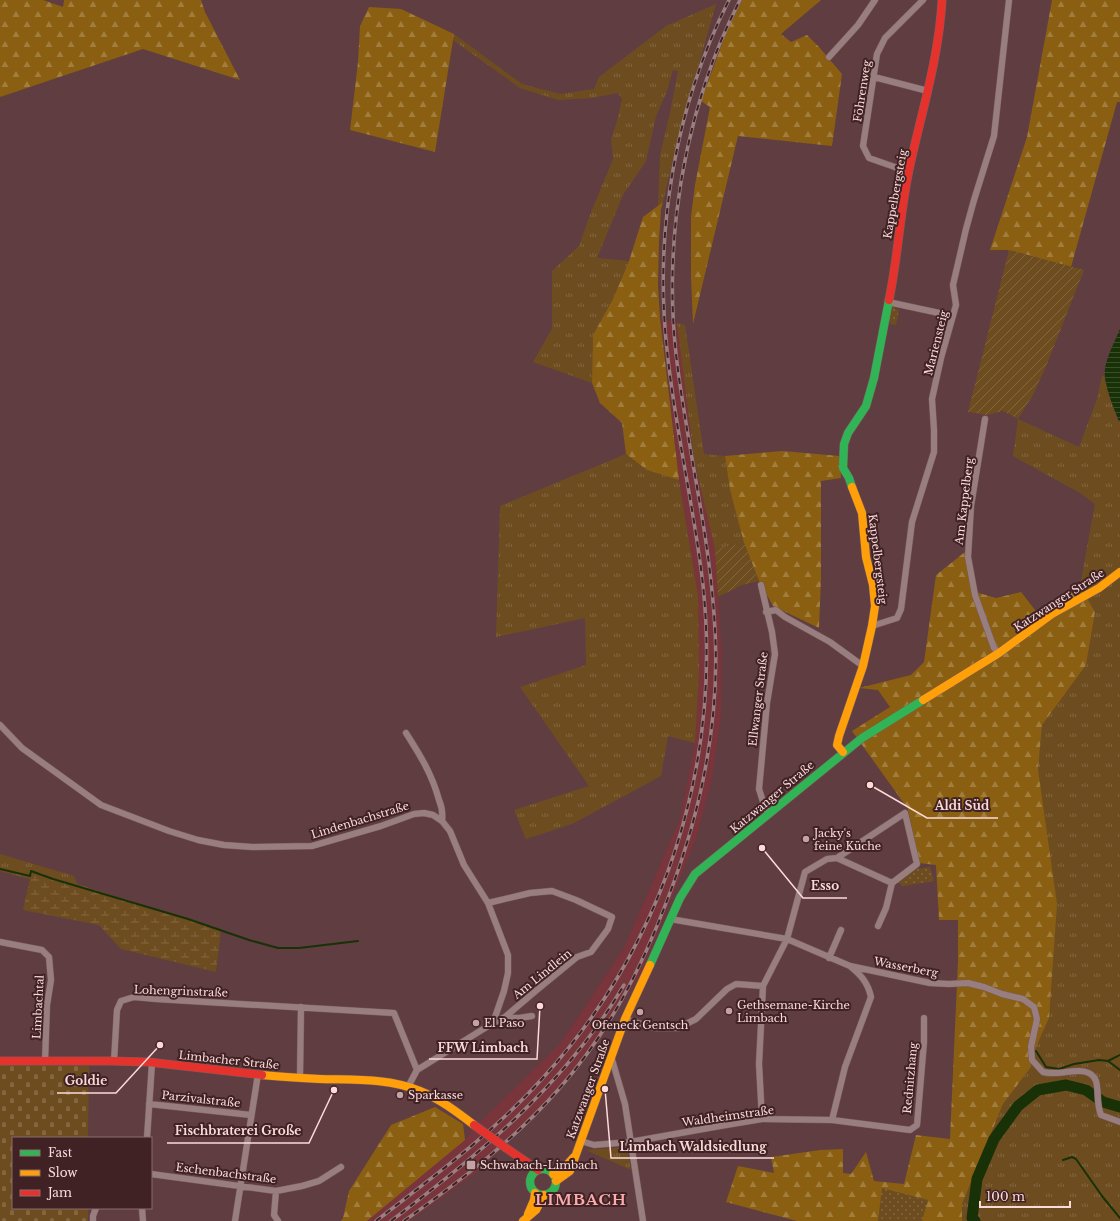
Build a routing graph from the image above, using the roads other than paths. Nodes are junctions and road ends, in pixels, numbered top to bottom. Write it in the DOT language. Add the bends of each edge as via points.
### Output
graph roads {
  1 [pos="875,0"];
  2 [pos="922,0"];
  3 [pos="942,0"];
  4 [pos="1009,0"];
  5 [pos="829,57"];
  6 [pos="874,77"];
  7 [pos="928,91"];
  8 [pos="910,172"];
  9 [pos="888,302"];
  10 [pos="953,316"];
  11 [pos="985,418"];
  12 [pos="1120,572"];
  13 [pos="761,586"];
  14 [pos="766,612"];
  15 [pos="872,626"];
  16 [pos="999,653"];
  17 [pos="863,666"];
  18 [pos="0,725"];
  19 [pos="406,733"];
  20 [pos="843,752"];
  21 [pos="769,813"];
  22 [pos="442,821"];
  23 [pos="836,858"];
  24 [pos="892,883"];
  25 [pos="488,903"];
  26 [pos="670,919"];
  27 [pos="878,926"];
  28 [pos="840,930"];
  29 [pos="787,940"];
  30 [pos="0,942"];
  31 [pos="829,958"];
  32 [pos="850,966"];
  33 [pos="763,986"];
  34 [pos="301,1007"];
  35 [pos="532,1016"];
  36 [pos="505,1017"];
  37 [pos="924,1018"];
  38 [pos="625,1019"];
  39 [pos="493,1023"];
  40 [pos="611,1056"];
  41 [pos="0,1061"];
  42 [pos="114,1061"];
  43 [pos="45,1062"];
  44 [pos="152,1063"];
  45 [pos="418,1070"];
  46 [pos="258,1074"];
  47 [pos="300,1078"];
  48 [pos="408,1087"];
  49 [pos="149,1104"];
  50 [pos="251,1115"];
  51 [pos="762,1119"];
  52 [pos="832,1120"];
  53 [pos="1120,1122"];
  54 [pos="147,1137"];
  55 [pos="581,1140"];
  56 [pos="630,1142"];
  57 [pos="518,1158"];
  58 [pos="341,1167"];
  59 [pos="538,1170"];
  60 [pos="152,1174"];
  61 [pos="531,1178"];
  62 [pos="555,1178"];
  63 [pos="240,1186"];
  64 [pos="276,1190"];
  65 [pos="535,1193"];
  66 [pos="544,1196"];
  67 [pos="96,1209"];
  68 [pos="142,1209"];
  69 [pos="524,1220"];
  70 [pos="93,1221"];
  71 [pos="143,1221"];
  72 [pos="235,1221"];
  73 [pos="278,1221"];
  74 [pos="643,1221"];
  1 -- 5 [label="street" via="858,25"];
  2 -- 6 [label="street, Föhrenweg" via="885,38 877,54"];
  3 -- 7 [label="main road, Kappelbergsteig" via="941,20"];
  4 -- 10 [label="street, Mariensteig" via="994,136 964,236 953,285 956,304"];
  6 -- 7 [label="street"];
  6 -- 8 [label="street, Föhrenweg" via="863,146 869,158"];
  7 -- 8 [label="main road, Kappelbergsteig"];
  8 -- 9 [label="main road, Kappelbergsteig"];
  9 -- 10 [label="street"];
  9 -- 15 [label="main road, Kappelbergsteig" via="868,400 848,433 842,454 843,468 862,514 866,557 873,585"];
  10 -- 15 [label="street, Mariensteig" via="932,399 934,452 912,522 901,609 897,618"];
  11 -- 16 [label="street, Am Kappelberg" via="971,506 968,556 975,595 994,648"];
  12 -- 16 [label="main road, Katzwanger Straße" via="1099,588 1052,614"];
  13 -- 14 [label="street, Ellwanger Straße"];
  14 -- 17 [label="street" via="776,610 830,642"];
  14 -- 21 [label="street, Ellwanger Straße" via="775,654 767,703 759,789"];
  15 -- 17 [label="main road, Kappelbergsteig"];
  16 -- 20 [label="main road, Katzwanger Straße"];
  17 -- 20 [label="main road, Kappelbergsteig" via="839,736 837,746"];
  18 -- 22 [label="street, Lindenbachstraße" via="22,748 101,805 198,840 252,847 312,846 414,814 433,815"];
  19 -- 22 [label="street" via="426,764 436,788 443,814"];
  20 -- 21 [label="main road, Katzwanger Straße"];
  21 -- 26 [label="main road, Katzwanger Straße" via="695,874"];
  22 -- 25 [label="street" via="450,831 464,865"];
  23 -- 24 [label="street"];
  23 -- 24 [label="street" via="905,813 917,864"];
  23 -- 29 [label="street" via="828,859 805,872"];
  24 -- 27 [label="street" via="886,908"];
  25 -- 36 [label="street, Am Lindlein" via="530,893 552,891 612,917 608,929 591,952 577,958"];
  25 -- 39 [label="street" via="508,955 508,973"];
  26 -- 29 [label="street, Wasserberg"];
  26 -- 38 [label="main road, Katzwanger Straße"];
  28 -- 31 [label="street"];
  29 -- 31 [label="street, Wasserberg"];
  29 -- 33 [label="street"];
  30 -- 43 [label="street, Limbachtal" via="42,950 48,957 51,980 47,1005"];
  31 -- 32 [label="street, Wasserberg"];
  32 -- 52 [label="street" via="861,975 871,996 845,1067"];
  32 -- 53 [label="street, Wasserberg" via="930,983 968,983 1023,999 1034,1007 1037,1019 1031,1047 1032,1060 1043,1072 1085,1071 1092,1075 1096,1081 1098,1109 1101,1115"];
  33 -- 38 [label="street" via="736,984 727,989 696,1019 678,1028 655,1028"];
  33 -- 51 [label="street" via="759,1064"];
  34 -- 42 [label="street, Lohengrinstraße" via="134,997 121,1000 117,1010"];
  34 -- 45 [label="street, Lohengrinstraße" via="394,1013"];
  34 -- 47 [label="street"];
  35 -- 36 [label="street"];
  36 -- 39 [label="street"];
  37 -- 52 [label="street, Rednitzhang" via="917,1126 910,1130"];
  38 -- 40 [label="main road, Katzwanger Straße"];
  39 -- 45 [label="street"];
  40 -- 55 [label="main road, Katzwanger Straße"];
  40 -- 56 [label="street" via="625,1104"];
  41 -- 43 [label="main road, Limbacher Straße"];
  42 -- 43 [label="main road, Limbacher Straße"];
  42 -- 44 [label="main road, Limbacher Straße"];
  44 -- 46 [label="main road, Limbacher Straße"];
  44 -- 49 [label="street"];
  45 -- 48 [label="street"];
  46 -- 47 [label="main road, Limbacher Straße"];
  46 -- 50 [label="street"];
  47 -- 48 [label="main road, Limbacher Straße" via="358,1079"];
  48 -- 57 [label="main road, Limbacher Straße, bridge" via="438,1101"];
  49 -- 50 [label="street, Parzivalstraße"];
  49 -- 54 [label="street"];
  50 -- 63 [label="street"];
  51 -- 52 [label="street, Waldheimstraße"];
  51 -- 56 [label="street, Waldheimstraße"];
  55 -- 56 [label="street, Waldheimstraße" via="594,1145"];
  55 -- 62 [label="main road, Katzwanger Straße" via="570,1171"];
  56 -- 74 [label="street"];
  57 -- 59 [label="main road, Limbacher Straße"];
  57 -- 61 [label="main road, Limbacher Straße"];
  58 -- 64 [label="street, Eschenbachstraße" via="319,1181"];
  59 -- 61 [label="main road"];
  59 -- 62 [label="main road" via="549,1170"];
  60 -- 63 [label="street, Eschenbachstraße"];
  61 -- 65 [label="main road" via="531,1188"];
  62 -- 66 [label="main road" via="556,1186 553,1191"];
  63 -- 64 [label="street, Eschenbachstraße"];
  63 -- 72 [label="street"];
  64 -- 73 [label="street" via="274,1215"];
  65 -- 66 [label="main road"];
  65 -- 69 [label="main road"];
  66 -- 69 [label="main road" via="536,1210"];
  67 -- 70 [label="street"];
  68 -- 71 [label="street"];
}
